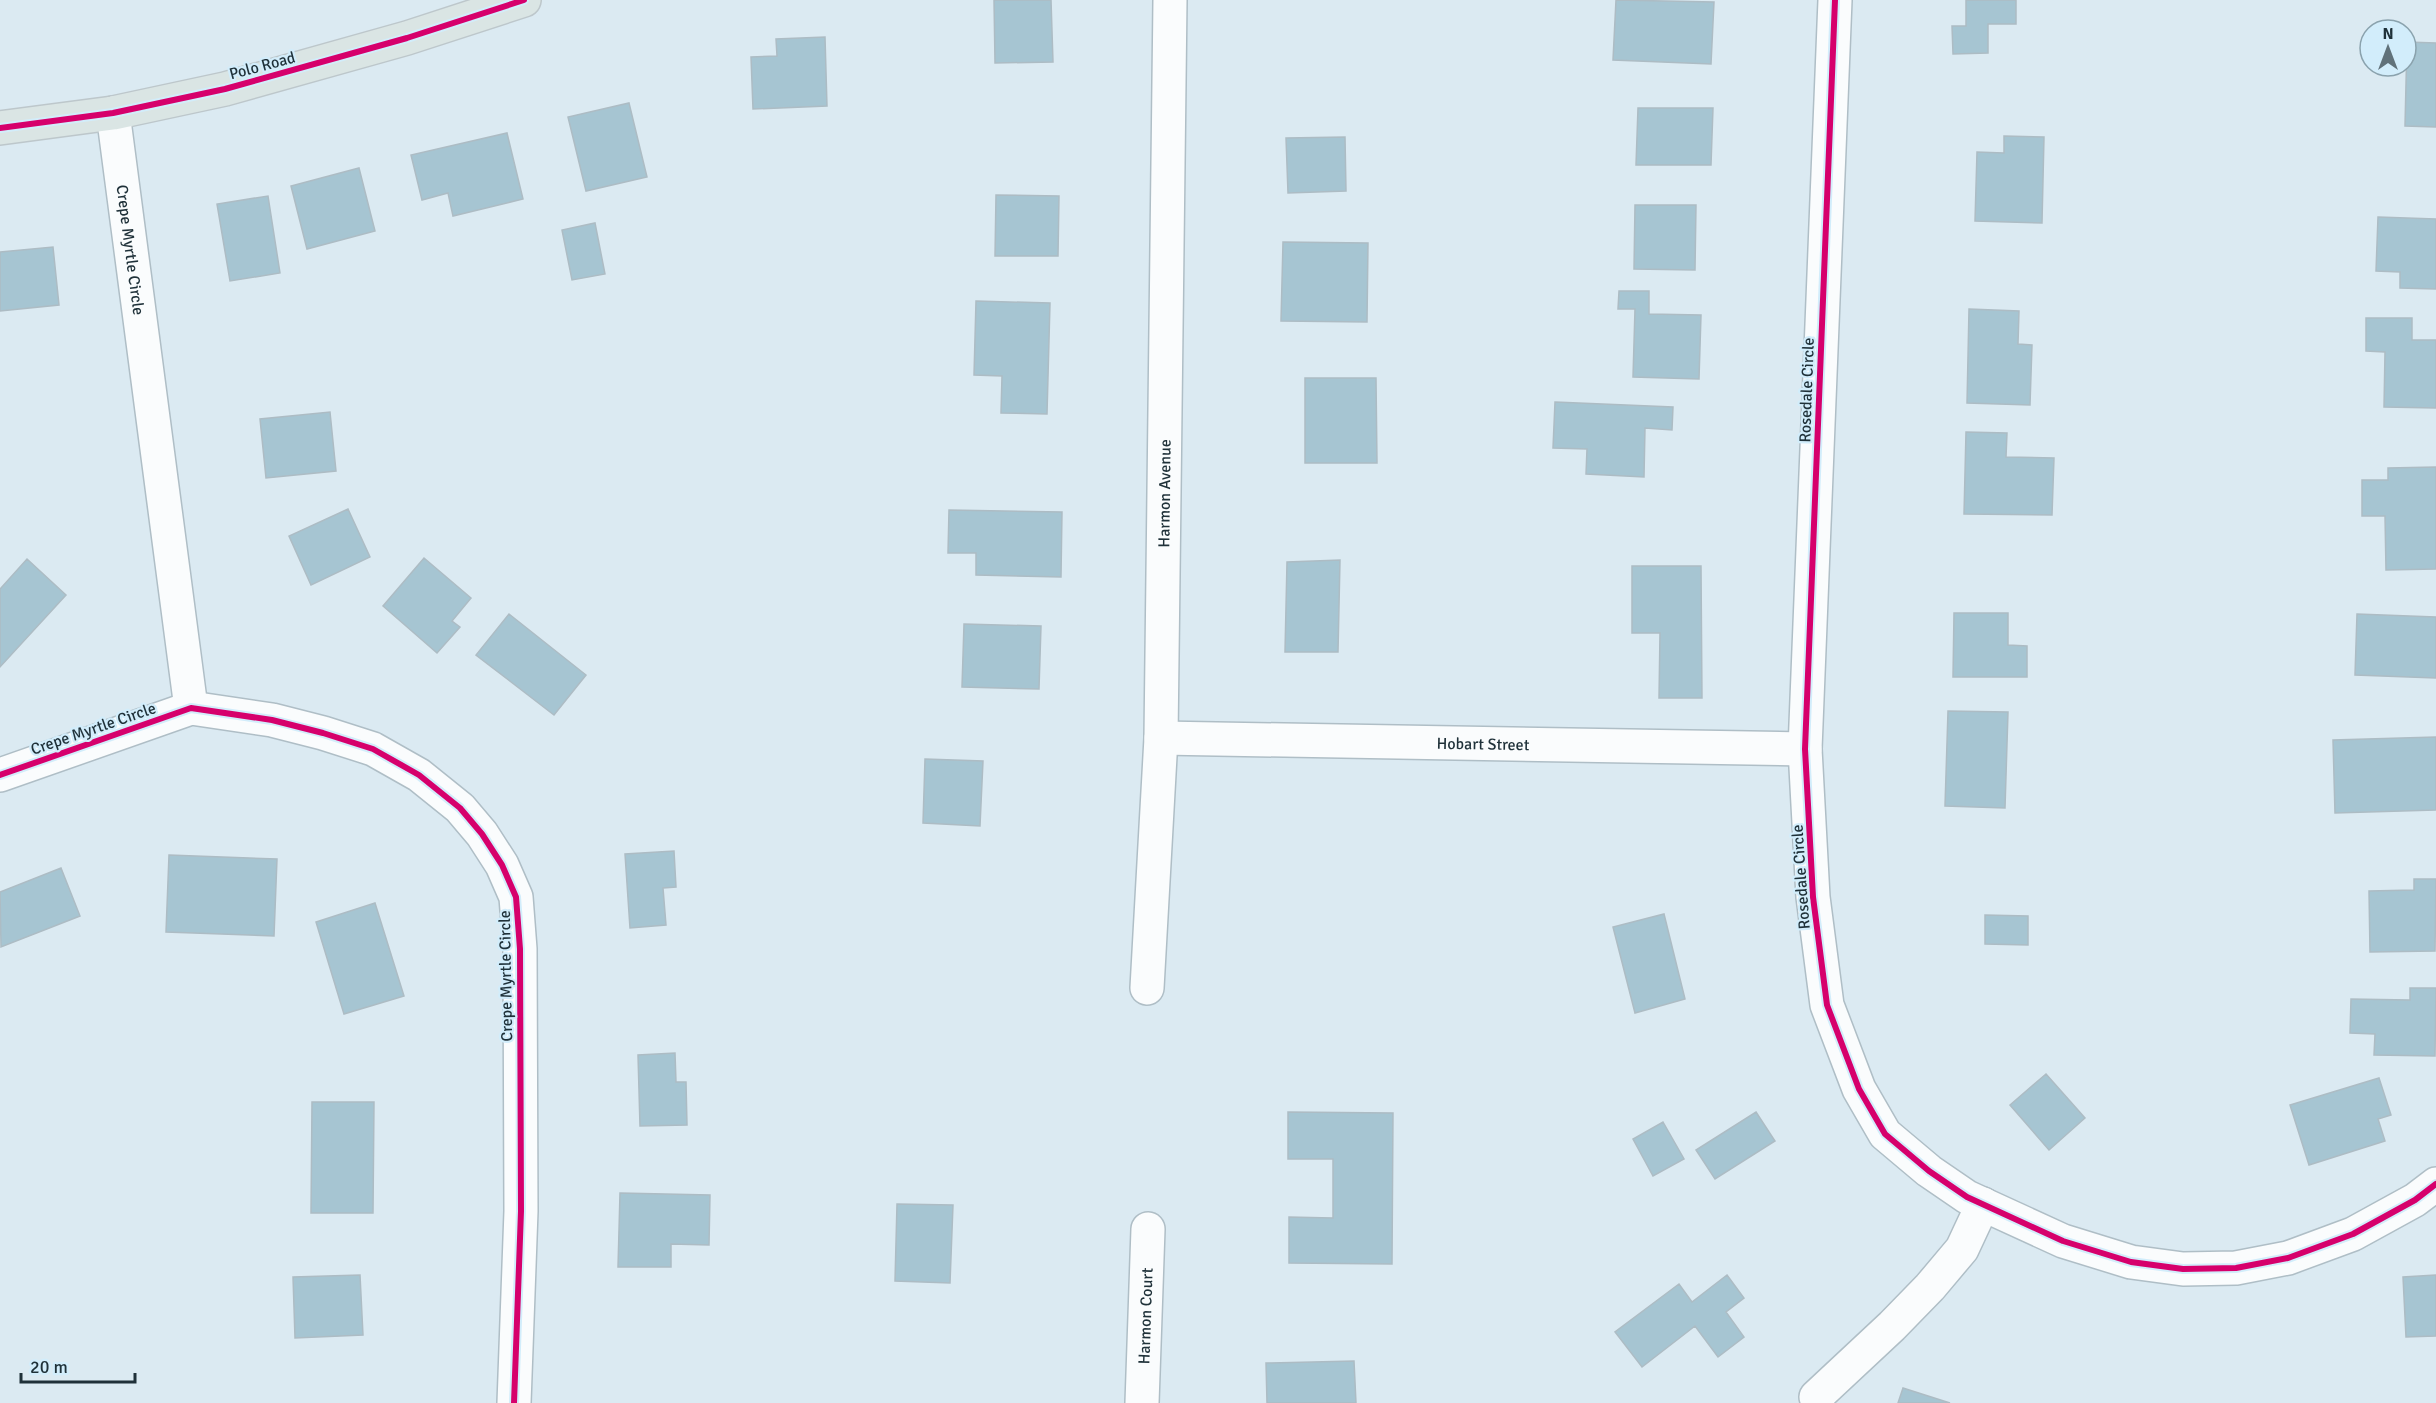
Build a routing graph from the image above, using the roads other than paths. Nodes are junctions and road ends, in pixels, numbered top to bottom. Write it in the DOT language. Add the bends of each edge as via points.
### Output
graph roads {
  1 [pos="524,0"];
  2 [pos="1170,0"];
  3 [pos="1835,0"];
  4 [pos="113,113"];
  5 [pos="0,128"];
  6 [pos="190,708"];
  7 [pos="1161,738"];
  8 [pos="1805,749"];
  9 [pos="0,775"];
  10 [pos="1147,988"];
  11 [pos="2436,1184"];
  12 [pos="1983,1204"];
  13 [pos="1148,1229"];
  14 [pos="1816,1396"];
  15 [pos="514,1403"];
  16 [pos="1142,1403"];
  1 -- 4 [label="main road, Polo Road" via="269,78"];
  2 -- 7 [label="street, Harmon Avenue"];
  3 -- 8 [label="street, Rosedale Circle"];
  4 -- 5 [label="main road, Polo Road"];
  4 -- 6 [label="street, Crepe Myrtle Circle"];
  6 -- 9 [label="street, Crepe Myrtle Circle"];
  6 -- 15 [label="street, Crepe Myrtle Circle" via="272,720 373,749 419,775 460,808 502,865 516,897 520,949 520,1211"];
  7 -- 8 [label="street, Hobart Street"];
  7 -- 10 [label="street, Harmon Avenue"];
  8 -- 12 [label="street, Rosedale Circle" via="1812,897 1827,1005 1859,1089 1885,1134 1929,1171"];
  11 -- 12 [label="street, Rosedale Circle" via="2353,1234 2288,1258 2236,1268 2183,1269 2131,1262 2063,1241"];
  12 -- 14 [label="street" via="1962,1250 1930,1287"];
  13 -- 16 [label="street, Harmon Court"];
}
